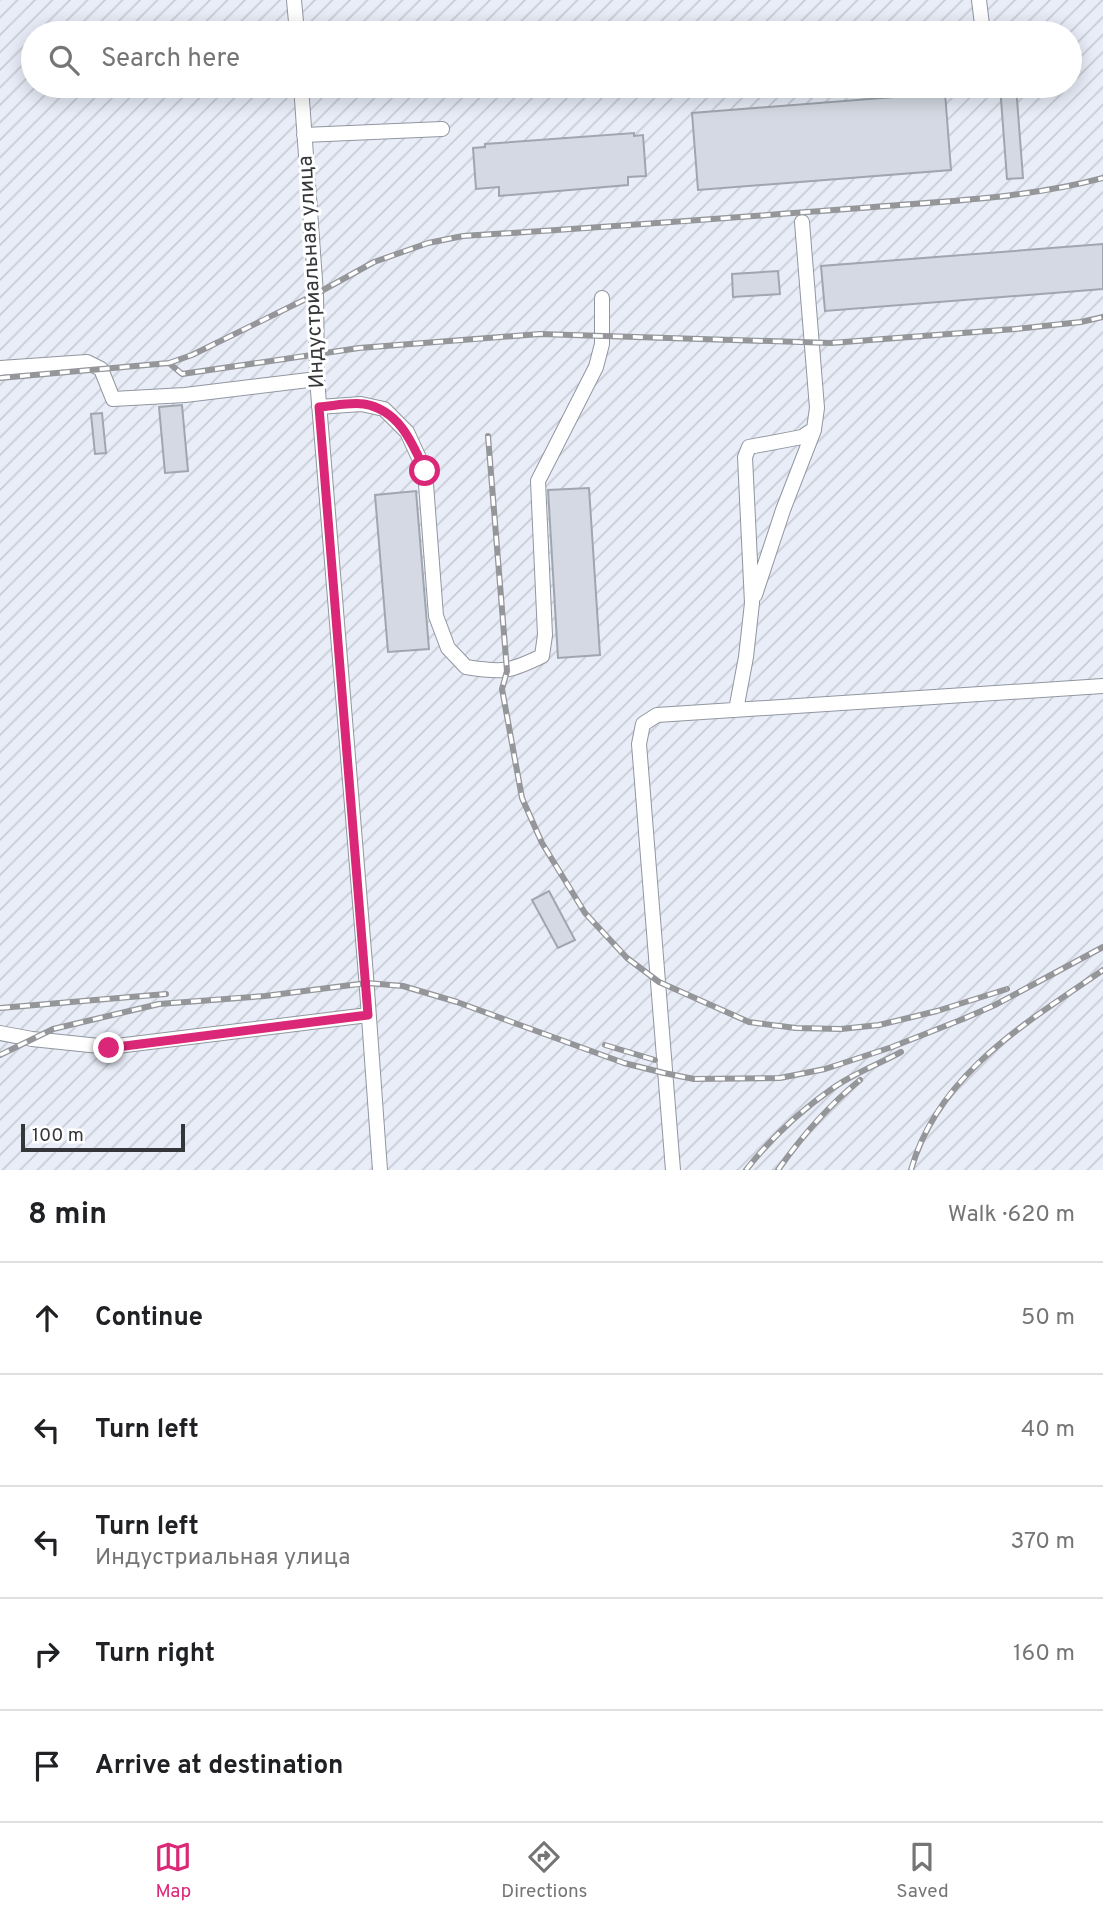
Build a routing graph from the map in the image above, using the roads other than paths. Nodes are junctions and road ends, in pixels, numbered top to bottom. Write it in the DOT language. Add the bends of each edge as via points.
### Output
graph roads {
  1 [pos="295,0"];
  2 [pos="979,0"];
  3 [pos="296,21"];
  4 [pos="982,21"];
  5 [pos="302,98"];
  6 [pos="442,129"];
  7 [pos="304,135"];
  8 [pos="802,222"];
  9 [pos="602,298"];
  10 [pos="0,368"];
  11 [pos="317,379"];
  12 [pos="319,407"];
  13 [pos="814,429"];
  14 [pos="752,603"];
  15 [pos="1103,686"];
  16 [pos="736,709"];
  17 [pos="368,1015"];
  18 [pos="0,1033"];
  19 [pos="380,1170"];
  20 [pos="673,1170"];
  1 -- 3 [label="street"];
  2 -- 4 [label="street"];
  5 -- 7 [label="street, Индустриальная улица"];
  6 -- 7 [label="street"];
  7 -- 11 [label="street, Индустриальная улица" via="316,294"];
  8 -- 13 [label="street" via="817,408"];
  9 -- 12 [label="street" via="602,344 596,367 538,481 545,635 542,656 519,667 507,671 466,667 448,648 436,616 425,471 407,432 383,409 361,404"];
  10 -- 11 [label="street" via="87,362 101,369 113,399"];
  11 -- 12 [label="street, Индустриальная улица"];
  12 -- 17 [label="street, Индустриальная улица"];
  13 -- 14 [label="street"];
  13 -- 14 [label="street" via="802,438 749,447 745,457"];
  14 -- 16 [label="street"];
  15 -- 16 [label="street"];
  16 -- 20 [label="street" via="657,715 643,724 639,744"];
  17 -- 18 [label="street" via="109,1048"];
  17 -- 19 [label="street, Индустриальная улица"];
}
